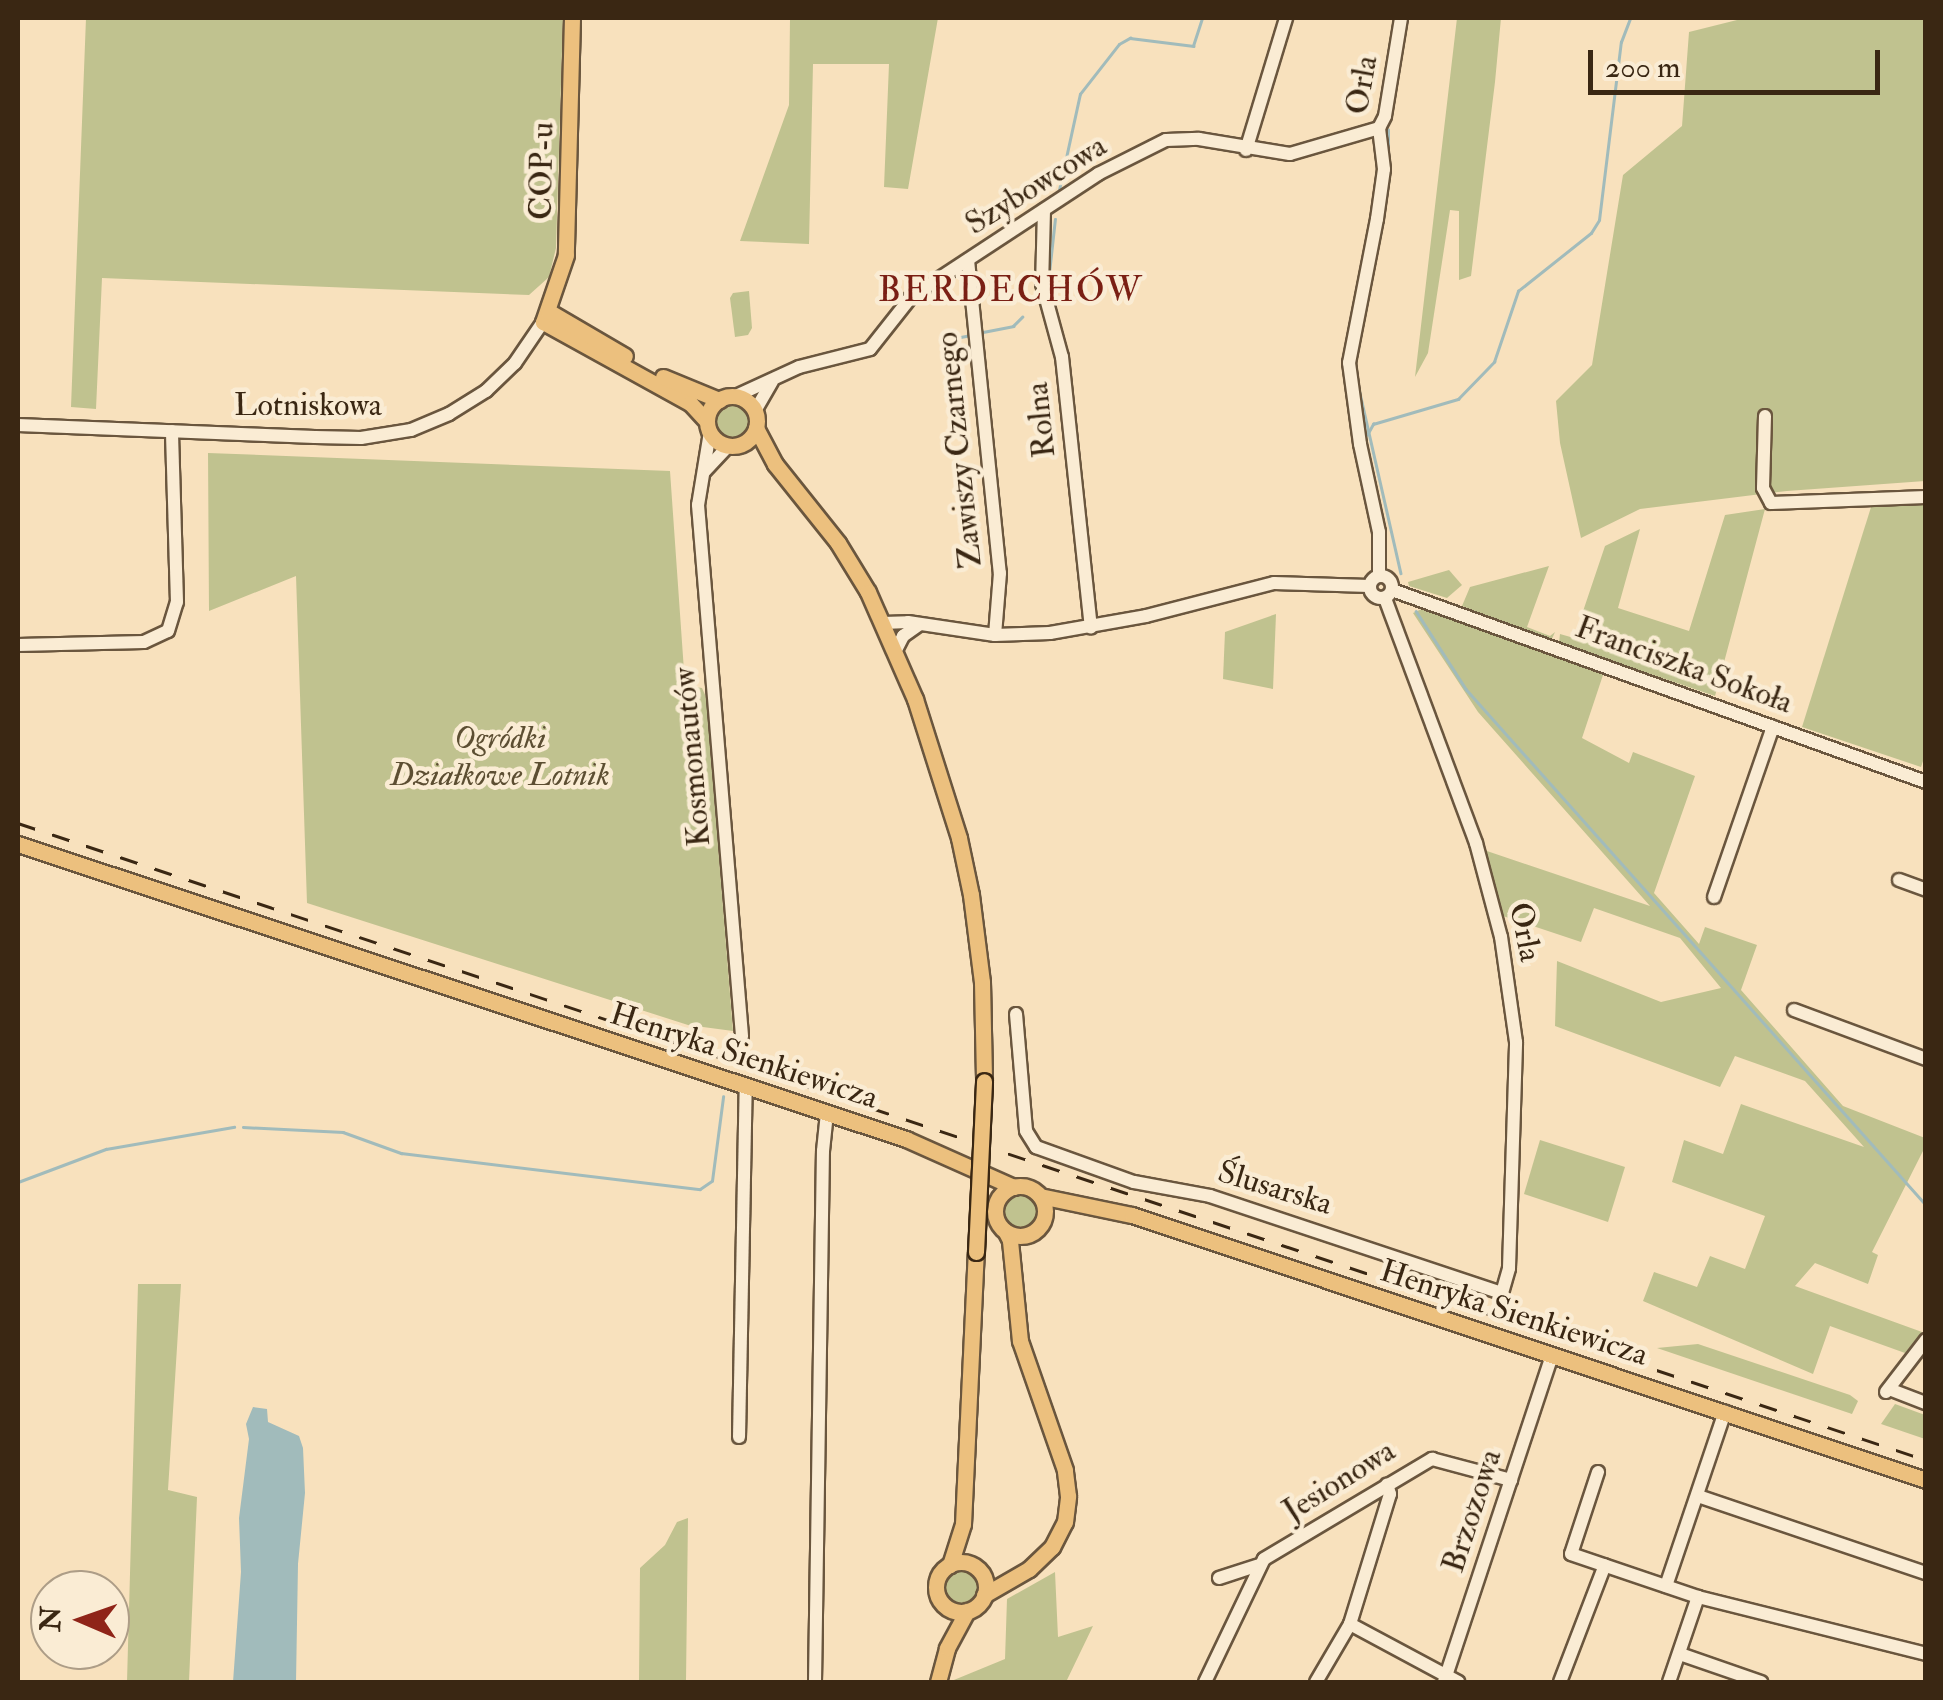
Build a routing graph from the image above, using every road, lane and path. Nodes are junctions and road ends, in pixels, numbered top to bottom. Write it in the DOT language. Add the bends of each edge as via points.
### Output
graph roads {
  1 [pos="572,18"];
  2 [pos="1286,18"];
  3 [pos="1401,18"];
  4 [pos="1379,128"];
  5 [pos="1246,150"];
  6 [pos="1044,210"];
  7 [pos="968,260"];
  8 [pos="546,317"];
  9 [pos="773,380"];
  10 [pos="736,396"];
  11 [pos="718,400"];
  12 [pos="755,411"];
  13 [pos="1765,416"];
  14 [pos="18,424"];
  15 [pos="708,426"];
  16 [pos="756,428"];
  17 [pos="172,431"];
  18 [pos="734,445"];
  19 [pos="775,464"];
  20 [pos="702,474"];
  21 [pos="1926,497"];
  22 [pos="1374,581"];
  23 [pos="1389,594"];
  24 [pos="1424,600"];
  25 [pos="883,622"];
  26 [pos="919,625"];
  27 [pos="1091,626"];
  28 [pos="1396,630"];
  29 [pos="995,635"];
  30 [pos="18,645"];
  31 [pos="896,650"];
  32 [pos="1773,727"];
  33 [pos="1926,782"];
  34 [pos="18,844"];
  35 [pos="1899,880"];
  36 [pos="1926,890"];
  37 [pos="1714,897"];
  38 [pos="1794,1010"];
  39 [pos="1016,1014"];
  40 [pos="742,1036"];
  41 [pos="1926,1058"];
  42 [pos="746,1086"];
  43 [pos="828,1113"];
  44 [pos="976,1170"];
  45 [pos="1014,1187"];
  46 [pos="1040,1196"];
  47 [pos="996,1203"];
  48 [pos="1084,1206"];
  49 [pos="1044,1218"];
  50 [pos="1006,1232"];
  51 [pos="1029,1234"];
  52 [pos="1015,1284"];
  53 [pos="1502,1292"];
  54 [pos="1926,1340"];
  55 [pos="1552,1356"];
  56 [pos="1926,1403"];
  57 [pos="1725,1412"];
  58 [pos="738,1437"];
  59 [pos="1598,1472"];
  60 [pos="1511,1480"];
  61 [pos="1926,1480"];
  62 [pos="1387,1484"];
  63 [pos="1698,1496"];
  64 [pos="964,1524"];
  65 [pos="950,1565"];
  66 [pos="1258,1566"];
  67 [pos="1605,1566"];
  68 [pos="977,1569"];
  69 [pos="1926,1572"];
  70 [pos="1018,1576"];
  71 [pos="1219,1578"];
  72 [pos="1666,1586"];
  73 [pos="984,1596"];
  74 [pos="1698,1597"];
  75 [pos="944,1606"];
  76 [pos="967,1611"];
  77 [pos="1350,1624"];
  78 [pos="947,1648"];
  79 [pos="1680,1654"];
  80 [pos="1926,1654"];
  81 [pos="1450,1681"];
  82 [pos="815,1682"];
  83 [pos="938,1682"];
  84 [pos="1205,1682"];
  85 [pos="1316,1682"];
  86 [pos="1560,1682"];
  87 [pos="1669,1682"];
  88 [pos="1761,1682"];
  1 -- 8 [label="main road, COP-u" via="568,244"];
  2 -- 5 [label="street"];
  3 -- 4 [label="street, Orla"];
  4 -- 5 [label="street, Szybowcowa" via="1290,154"];
  4 -- 22 [label="street, Orla" via="1384,169 1350,363 1379,532"];
  5 -- 6 [label="street, Szybowcowa" via="1199,138 1166,140"];
  6 -- 7 [label="street, Szybowcowa"];
  6 -- 27 [label="street, Rolna" via="1043,294 1062,357"];
  7 -- 9 [label="street, Szybowcowa" via="898,308 870,349"];
  7 -- 29 [label="street, Zawiszy Czarnego" via="1000,573"];
  8 -- 11 [label="main road"];
  8 -- 15 [label="main road" via="690,403"];
  8 -- 17 [label="street, Lotniskowa" via="516,363 486,391 411,430 361,438"];
  9 -- 10 [label="street, Szybowcowa"];
  9 -- 12 [label="street"];
  10 -- 11 [label="main road"];
  10 -- 12 [label="main road"];
  11 -- 15 [label="main road"];
  12 -- 16 [label="main road"];
  13 -- 21 [label="street" via="1763,488 1771,503"];
  14 -- 17 [label="street, Lotniskowa"];
  15 -- 18 [label="main road"];
  15 -- 20 [label="street, Kosmonautów"];
  16 -- 18 [label="main road"];
  16 -- 19 [label="main road"];
  17 -- 30 [label="street" via="177,602 168,631 144,642"];
  18 -- 19 [label="main road"];
  18 -- 20 [label="street"];
  19 -- 25 [label="main road" via="838,543"];
  20 -- 40 [label="street, Kosmonautów" via="698,504"];
  22 -- 23 [label="street" via="1375,596"];
  22 -- 27 [label="street" via="1274,583"];
  23 -- 24 [label="street, Franciszka Sokoła"];
  23 -- 28 [label="street, Orla"];
  24 -- 28 [label="street" via="1402,610"];
  24 -- 32 [label="street, Franciszka Sokoła"];
  25 -- 26 [label="street"];
  25 -- 31 [label="main road"];
  26 -- 29 [label="street"];
  26 -- 31 [label="street"];
  27 -- 29 [label="street"];
  28 -- 53 [label="street, Orla" via="1476,843 1500,937 1516,1042 1510,1268"];
  31 -- 64 [label="main road, bridge" via="942,782 970,895 982,982 984,1081"];
  32 -- 33 [label="street, Franciszka Sokoła"];
  32 -- 37 [label="street"];
  34 -- 42 [label="main road, Henryka Sienkiewicza"];
  35 -- 36 [label="street"];
  38 -- 41 [label="street"];
  39 -- 53 [label="street, Ślusarska" via="1031,1143 1134,1182 1210,1196"];
  42 -- 43 [label="main road, Henryka Sienkiewicza"];
  42 -- 58 [label="street"];
  43 -- 44 [label="main road, Henryka Sienkiewicza"];
  43 -- 82 [label="street"];
  44 -- 45 [label="main road, Henryka Sienkiewicza"];
  44 -- 47 [label="main road"];
  45 -- 46 [label="main road"];
  45 -- 47 [label="main road"];
  46 -- 48 [label="main road, Henryka Sienkiewicza"];
  46 -- 49 [label="main road"];
  47 -- 50 [label="main road"];
  48 -- 49 [label="main road, Henryka Sienkiewicza"];
  48 -- 55 [label="main road, Henryka Sienkiewicza" via="1132,1215"];
  49 -- 51 [label="main road"];
  50 -- 51 [label="main road"];
  50 -- 52 [label="main road"];
  51 -- 52 [label="main road"];
  52 -- 70 [label="main road" via="1024,1356 1068,1496 1052,1547"];
  54 -- 56 [label="street" via="1888,1390"];
  55 -- 57 [label="main road, Henryka Sienkiewicza"];
  55 -- 60 [label="street, Brzozowa"];
  57 -- 61 [label="main road, Henryka Sienkiewicza"];
  57 -- 63 [label="street"];
  59 -- 67 [label="street" via="1571,1554"];
  60 -- 62 [label="street, Jesionowa" via="1432,1459"];
  60 -- 81 [label="street, Brzozowa"];
  62 -- 66 [label="street, Jesionowa"];
  62 -- 77 [label="street" via="1390,1494"];
  63 -- 69 [label="street"];
  63 -- 72 [label="street"];
  64 -- 65 [label="main road"];
  64 -- 68 [label="main road"];
  65 -- 68 [label="main road"];
  65 -- 75 [label="main road" via="936,1584"];
  66 -- 71 [label="street, Jesionowa"];
  66 -- 84 [label="street"];
  67 -- 72 [label="street"];
  67 -- 86 [label="street"];
  68 -- 70 [label="main road"];
  68 -- 73 [label="main road"];
  70 -- 73 [label="main road"];
  72 -- 74 [label="street"];
  73 -- 76 [label="main road"];
  74 -- 79 [label="street"];
  74 -- 80 [label="street"];
  75 -- 76 [label="main road"];
  75 -- 78 [label="main road"];
  76 -- 78 [label="main road"];
  77 -- 81 [label="street"];
  77 -- 85 [label="street"];
  78 -- 83 [label="main road"];
  79 -- 87 [label="street"];
  79 -- 88 [label="street"];
}
